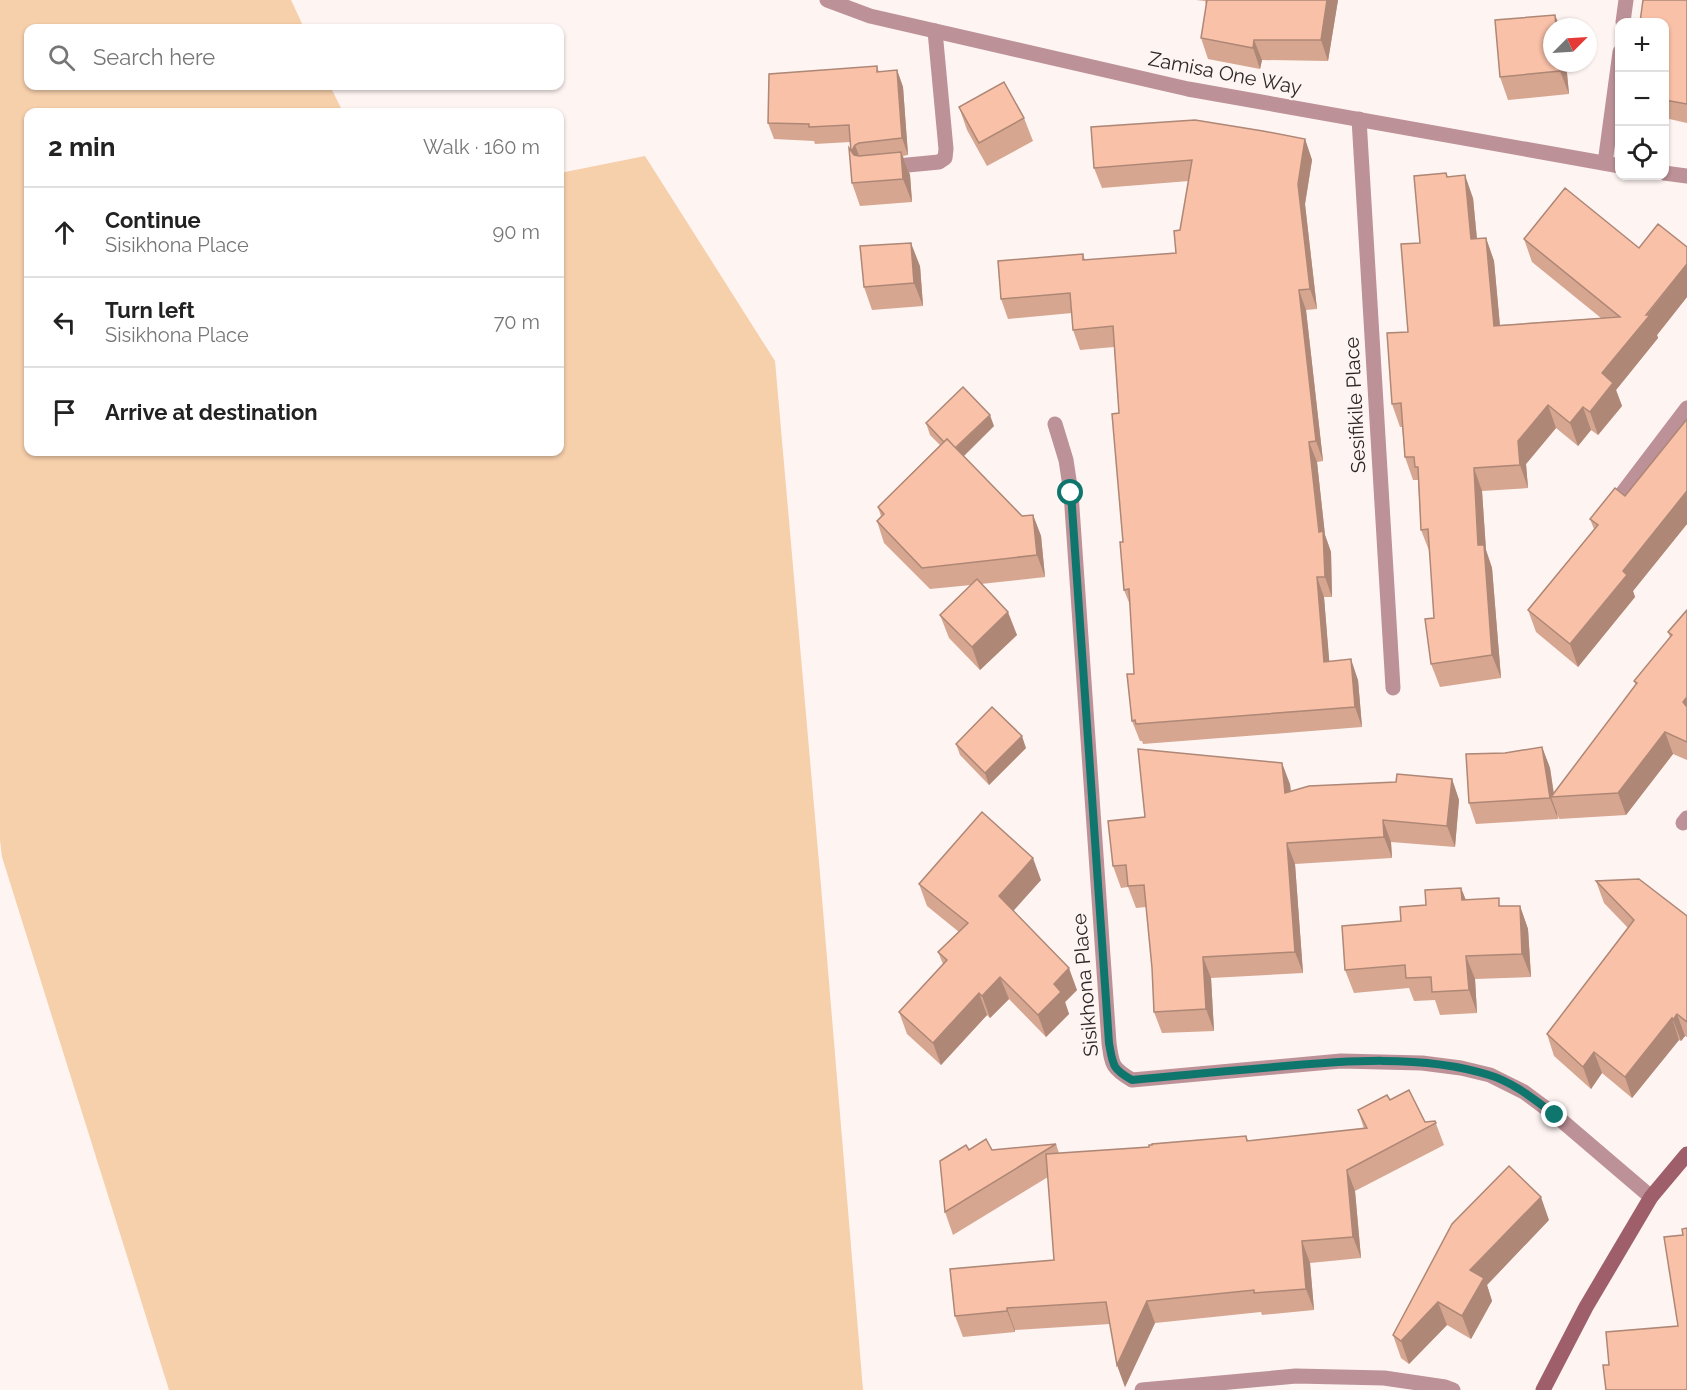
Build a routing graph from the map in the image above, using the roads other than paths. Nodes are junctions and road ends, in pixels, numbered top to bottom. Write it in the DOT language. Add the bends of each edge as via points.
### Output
graph roads {
  1 [pos="827,0"];
  2 [pos="1626,0"];
  3 [pos="1624,18"];
  4 [pos="935,31"];
  5 [pos="1619,72"];
  6 [pos="1359,119"];
  7 [pos="1612,165"];
  8 [pos="877,168"];
  9 [pos="1669,174"];
  10 [pos="1687,176"];
  11 [pos="1687,408"];
  12 [pos="1055,424"];
  13 [pos="1604,518"];
  14 [pos="1393,688"];
  15 [pos="1687,1154"];
  16 [pos="1652,1197"];
  17 [pos="1142,1390"];
  18 [pos="1453,1390"];
  19 [pos="1543,1390"];
  1 -- 4 [label="street, Zamisa One Way" via="870,16"];
  2 -- 3 [label="street"];
  4 -- 6 [label="street, Zamisa One Way" via="1188,89"];
  4 -- 8 [label="street" via="945,158 939,162"];
  5 -- 7 [label="street"];
  6 -- 7 [label="street, Zamisa One Way"];
  6 -- 14 [label="street, Sesifikile Place"];
  9 -- 10 [label="street"];
  11 -- 13 [label="street"];
  12 -- 16 [label="street, Sisikhona Place" via="1071,493 1112,1063 1132,1080 1341,1061 1422,1063 1490,1075 1524,1092 1555,1115"];
  15 -- 16 [label="street"];
  16 -- 19 [label="street" via="1586,1307"];
  17 -- 18 [label="street" via="1296,1376 1384,1378"];
}
